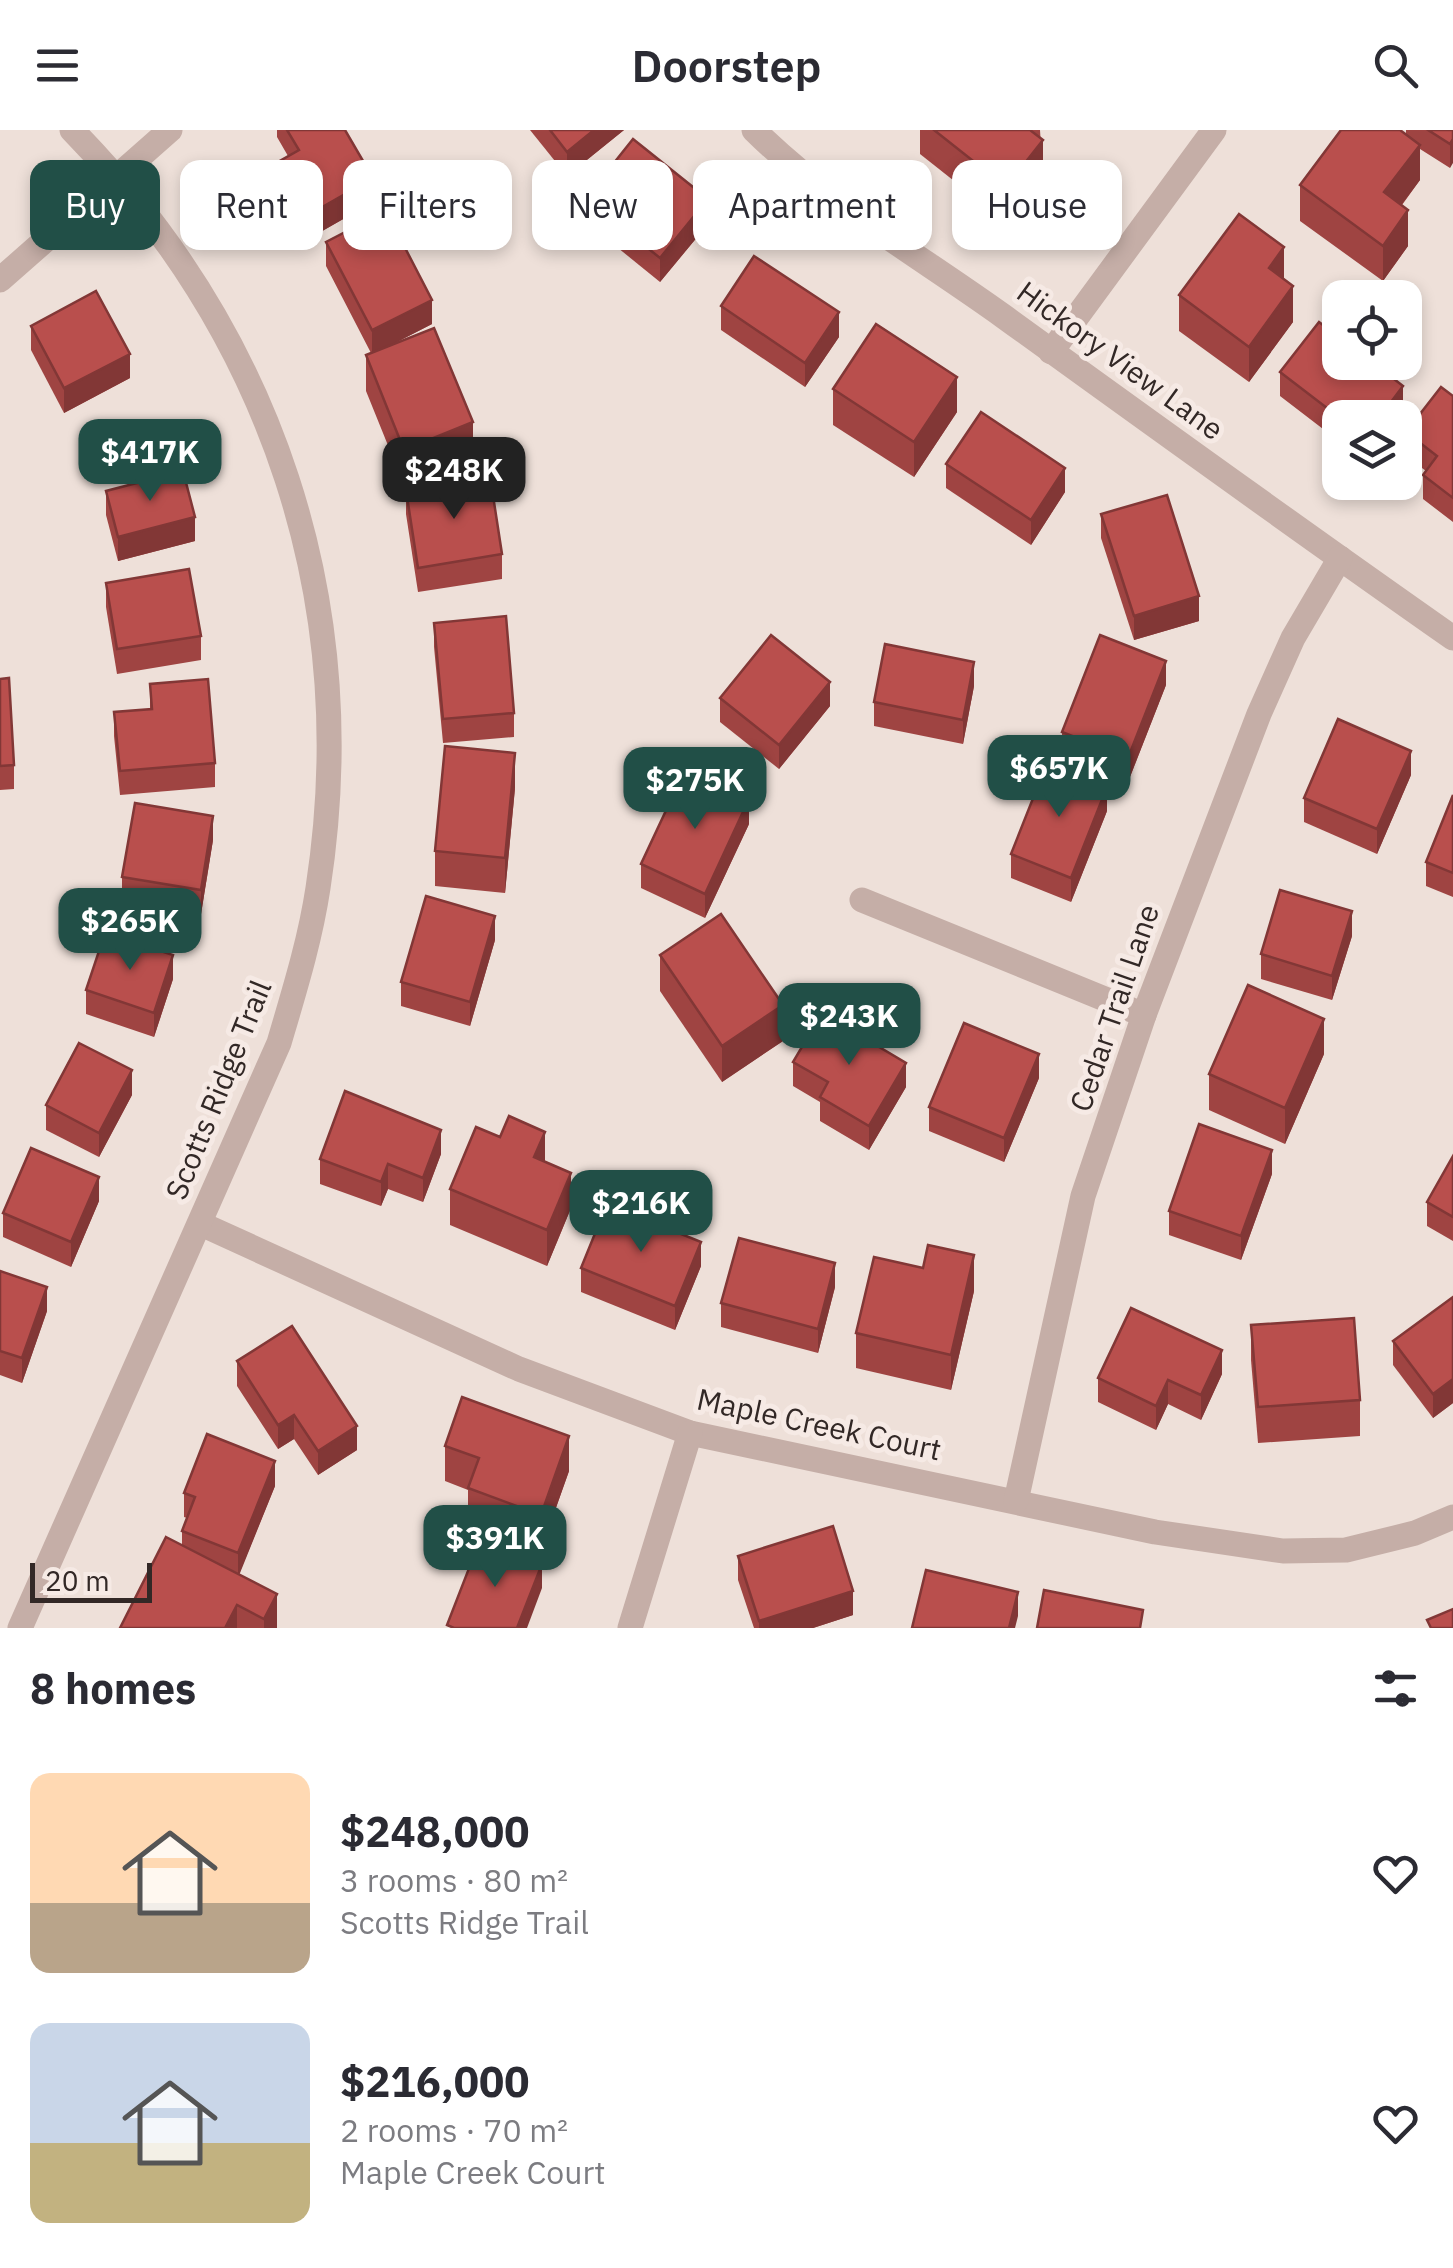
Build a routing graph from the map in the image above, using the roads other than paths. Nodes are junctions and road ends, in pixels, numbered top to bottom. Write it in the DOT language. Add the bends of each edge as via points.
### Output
graph roads {
  1 [pos="72,130"];
  2 [pos="170,130"];
  3 [pos="754,130"];
  4 [pos="1214,130"];
  5 [pos="101,160"];
  6 [pos="135,160"];
  7 [pos="160,234"];
  8 [pos="34,250"];
  9 [pos="0,280"];
  10 [pos="1051,352"];
  11 [pos="1340,558"];
  12 [pos="1453,638"];
  13 [pos="862,900"];
  14 [pos="1144,1015"];
  15 [pos="201,1224"];
  16 [pos="690,1433"];
  17 [pos="1016,1501"];
  18 [pos="1453,1516"];
  19 [pos="20,1628"];
  20 [pos="630,1628"];
  1 -- 5 [label="street, Scotts Ridge Trail"];
  2 -- 6 [label="street"];
  3 -- 10 [label="street, Hickory View Lane" via="853,214"];
  4 -- 10 [label="street"];
  7 -- 15 [label="street, Scotts Ridge Trail" via="237,352 272,435 300,519 326,671 325,831 302,967 279,1042"];
  8 -- 9 [label="street"];
  10 -- 11 [label="street, Hickory View Lane"];
  11 -- 12 [label="street, Hickory View Lane"];
  11 -- 14 [label="street, Cedar Trail Lane" via="1266,698"];
  13 -- 14 [label="street"];
  14 -- 17 [label="street, Cedar Trail Lane" via="1083,1196"];
  15 -- 16 [label="street, Maple Creek Court" via="519,1369"];
  15 -- 19 [label="street, Scotts Ridge Trail"];
  16 -- 17 [label="street, Maple Creek Court"];
  16 -- 20 [label="street"];
  17 -- 18 [label="street, Maple Creek Court" via="1283,1551 1346,1550"];
}
